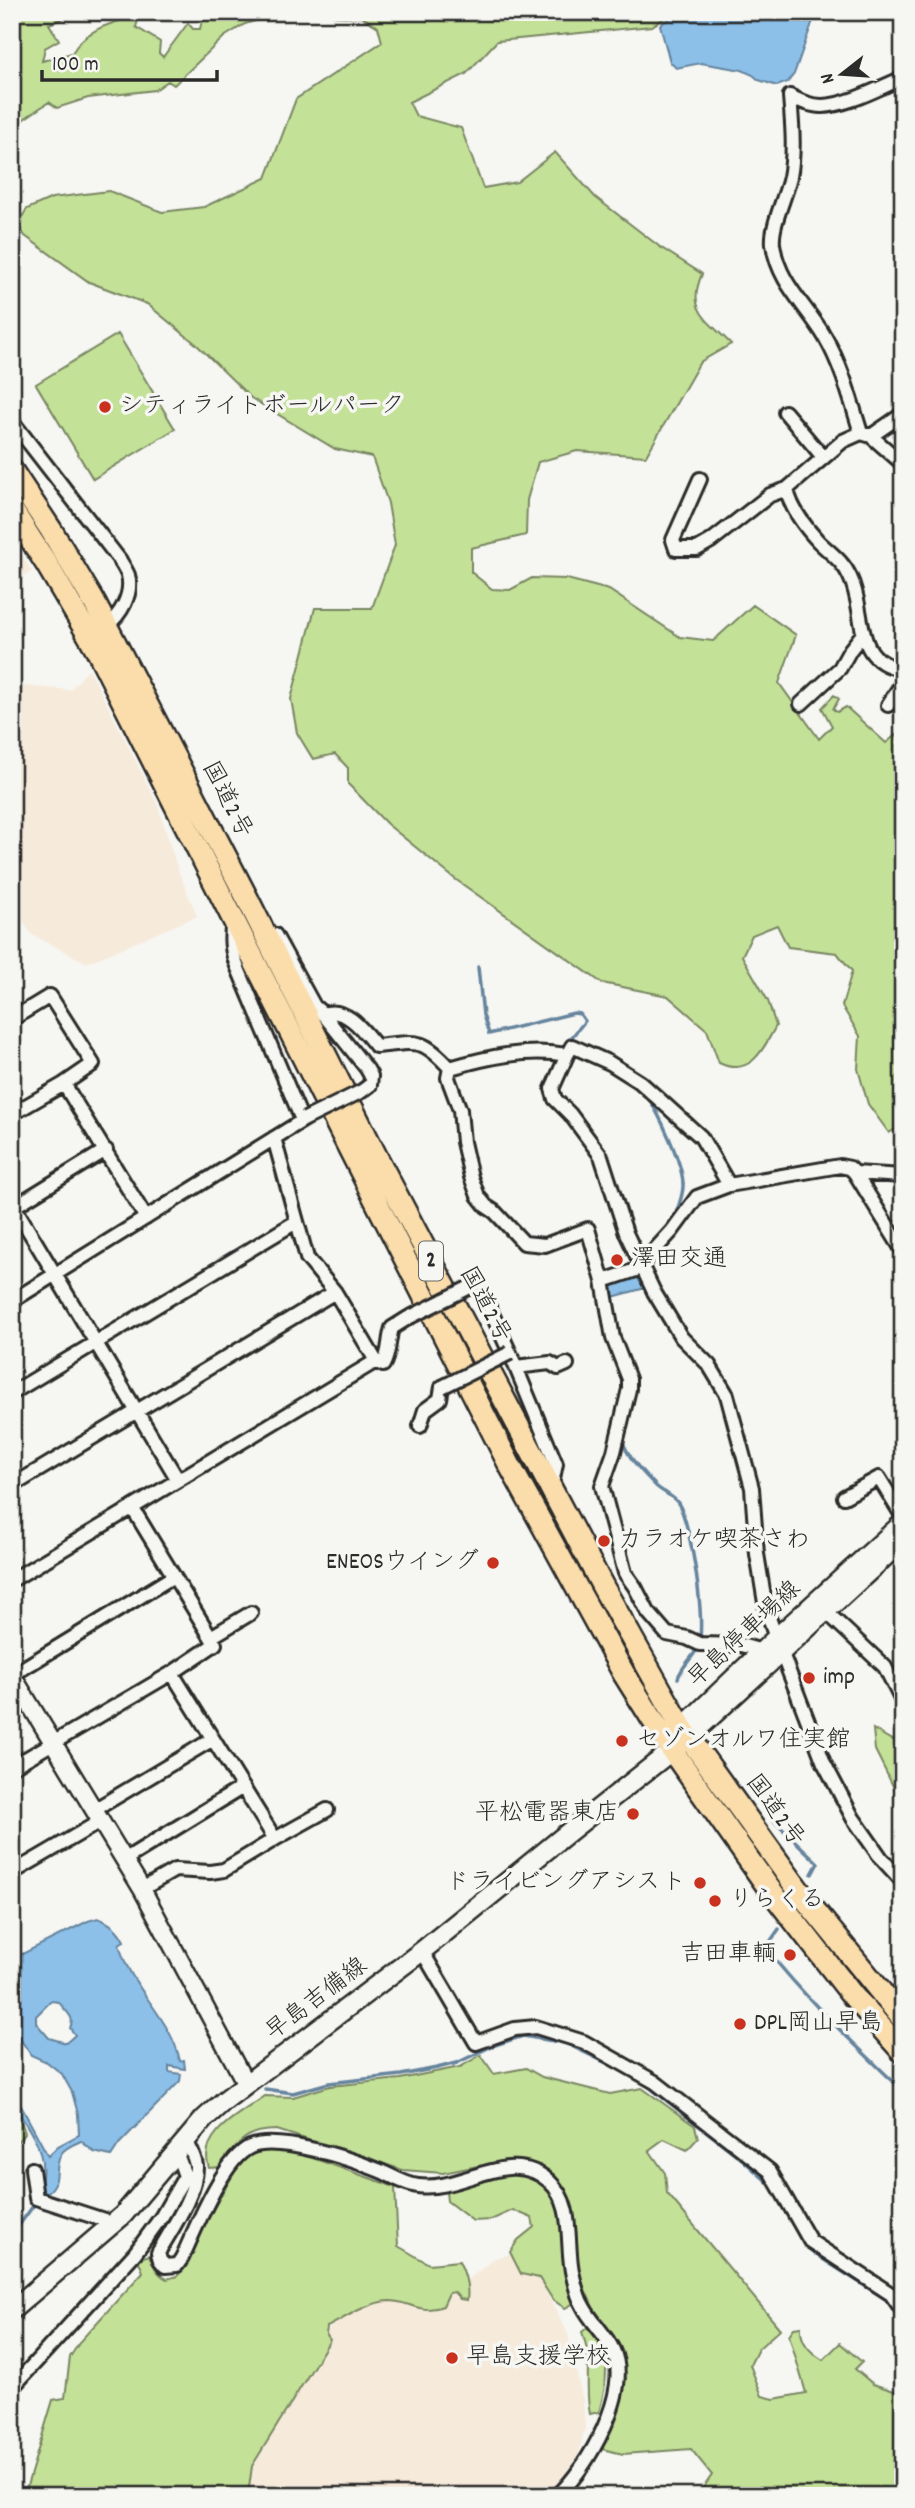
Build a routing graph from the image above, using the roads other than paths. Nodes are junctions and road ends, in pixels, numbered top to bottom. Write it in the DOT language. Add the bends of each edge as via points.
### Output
graph roads {
  1 [pos="903,78"];
  2 [pos="785,412"];
  3 [pos="903,414"];
  4 [pos="12,421"];
  5 [pos="866,434"];
  6 [pos="823,457"];
  7 [pos="903,464"];
  8 [pos="12,471"];
  9 [pos="700,479"];
  10 [pos="787,489"];
  11 [pos="12,510"];
  12 [pos="106,626"];
  13 [pos="862,635"];
  14 [pos="903,669"];
  15 [pos="903,682"];
  16 [pos="801,704"];
  17 [pos="888,705"];
  18 [pos="233,919"];
  19 [pos="260,925"];
  20 [pos="323,1014"];
  21 [pos="12,1019"];
  22 [pos="567,1055"];
  23 [pos="450,1068"];
  24 [pos="64,1084"];
  25 [pos="12,1114"];
  26 [pos="303,1120"];
  27 [pos="274,1138"];
  28 [pos="106,1150"];
  29 [pos="855,1173"];
  30 [pos="903,1176"];
  31 [pos="729,1185"];
  32 [pos="13,1207"];
  33 [pos="146,1218"];
  34 [pos="296,1222"];
  35 [pos="903,1251"];
  36 [pos="642,1268"];
  37 [pos="55,1275"];
  38 [pos="603,1281"];
  39 [pos="335,1292"];
  40 [pos="12,1301"];
  41 [pos="96,1342"];
  42 [pos="510,1353"];
  43 [pos="376,1361"];
  44 [pos="567,1364"];
  45 [pos="516,1367"];
  46 [pos="12,1393"];
  47 [pos="137,1411"];
  48 [pos="420,1426"];
  49 [pos="178,1480"];
  50 [pos="12,1486"];
  51 [pos="551,1488"];
  52 [pos="844,1497"];
  53 [pos="133,1508"];
  54 [pos="901,1511"];
  55 [pos="903,1540"];
  56 [pos="174,1576"];
  57 [pos="12,1580"];
  58 [pos="821,1607"];
  59 [pos="251,1613"];
  60 [pos="211,1637"];
  61 [pos="778,1645"];
  62 [pos="762,1651"];
  63 [pos="172,1673"];
  64 [pos="12,1675"];
  65 [pos="903,1703"];
  66 [pos="686,1732"];
  67 [pos="213,1739"];
  68 [pos="54,1742"];
  69 [pos="671,1749"];
  70 [pos="12,1767"];
  71 [pos="243,1787"];
  72 [pos="327,1810"];
  73 [pos="98,1816"];
  74 [pos="275,1839"];
  75 [pos="124,1860"];
  76 [pos="12,1873"];
  77 [pos="903,1882"];
  78 [pos="142,1889"];
  79 [pos="422,1951"];
  80 [pos="903,2019"];
  81 [pos="903,2052"];
  82 [pos="246,2084"];
  83 [pos="181,2145"];
  84 [pos="32,2169"];
  85 [pos="111,2225"];
  86 [pos="899,2306"];
  87 [pos="12,2310"];
  88 [pos="12,2388"];
  89 [pos="557,2496"];
  1 -- 5 [label="street" via="823,106 790,96 790,178 773,242 792,293 835,357"];
  2 -- 6 [label="street"];
  3 -- 5 [label="street"];
  4 -- 12 [label="street" via="128,575 129,593 116,619"];
  5 -- 6 [label="street" via="843,442"];
  5 -- 7 [label="street"];
  6 -- 10 [label="street"];
  8 -- 12 [label="highway, 国道2号 / 2"];
  9 -- 10 [label="street" via="673,540 676,549 697,549 770,495"];
  10 -- 13 [label="street" via="801,519 851,579"];
  11 -- 18 [label="highway, 国道2号 / 2" via="96,649"];
  12 -- 19 [label="highway, 国道2号 / 2"];
  13 -- 14 [label="street" via="881,661"];
  13 -- 16 [label="street" via="840,667"];
  15 -- 17 [label="street"];
  18 -- 26 [label="street" via="232,951"];
  18 -- 69 [label="highway, 国道2号 / 2" via="509,1464 624,1674"];
  19 -- 20 [label="street" via="275,934 308,997"];
  19 -- 51 [label="highway, 国道2号 / 2"];
  20 -- 23 [label="street" via="347,1015 376,1046 420,1044"];
  20 -- 26 [label="street, bridge" via="367,1069 370,1085"];
  21 -- 24 [label="street" via="50,996 93,1064"];
  22 -- 23 [label="street" via="493,1056"];
  22 -- 31 [label="street" via="572,1046 590,1052 640,1082 701,1138"];
  22 -- 36 [label="street" via="552,1089 555,1099 601,1156"];
  23 -- 38 [label="street" via="478,1196 524,1242 545,1245 588,1229"];
  24 -- 25 [label="street"];
  24 -- 28 [label="street"];
  26 -- 27 [label="street"];
  27 -- 33 [label="street"];
  27 -- 34 [label="street"];
  28 -- 32 [label="street"];
  28 -- 33 [label="street"];
  29 -- 30 [label="street"];
  29 -- 31 [label="street" via="840,1166"];
  29 -- 35 [label="street"];
  31 -- 36 [label="street" via="697,1197"];
  32 -- 37 [label="street"];
  33 -- 37 [label="street"];
  34 -- 39 [label="street" via="307,1258"];
  34 -- 41 [label="street"];
  36 -- 38 [label="street"];
  36 -- 61 [label="street" via="681,1337 709,1365 727,1395 752,1488 766,1609"];
  37 -- 40 [label="street"];
  37 -- 41 [label="street"];
  38 -- 62 [label="street" via="613,1338 629,1379 602,1486 623,1568 648,1612 667,1634 698,1644 741,1645"];
  39 -- 43 [label="street"];
  39 -- 47 [label="street"];
  41 -- 46 [label="street"];
  41 -- 47 [label="street"];
  42 -- 43 [label="street, bridge" via="478,1283 392,1328 383,1365"];
  42 -- 45 [label="street"];
  42 -- 48 [label="street, bridge" via="442,1387 440,1399 425,1410"];
  43 -- 49 [label="street"];
  44 -- 45 [label="street"];
  45 -- 51 [label="street" via="556,1464"];
  47 -- 49 [label="street"];
  47 -- 50 [label="street"];
  49 -- 53 [label="street"];
  51 -- 66 [label="highway, 国道2号 / 2"];
  52 -- 54 [label="street" via="879,1478"];
  53 -- 56 [label="street"];
  53 -- 57 [label="street"];
  54 -- 58 [label="main road, 早島停車場線"];
  55 -- 58 [label="main road, 早島停車場線"];
  56 -- 60 [label="street"];
  56 -- 64 [label="street"];
  58 -- 61 [label="main road, 早島停車場線"];
  58 -- 65 [label="street" via="885,1667"];
  59 -- 60 [label="street"];
  60 -- 63 [label="street" via="215,1644"];
  61 -- 62 [label="main road, 早島停車場線"];
  61 -- 66 [label="main road, 早島停車場線"];
  61 -- 77 [label="street" via="824,1763 853,1818"];
  62 -- 66 [label="main road, 早島停車場線"];
  63 -- 67 [label="street"];
  63 -- 68 [label="street"];
  64 -- 68 [label="street"];
  66 -- 69 [label="main road, 早島吉備線"];
  66 -- 80 [label="highway, 国道2号 / 2" via="803,1895"];
  67 -- 71 [label="street"];
  67 -- 73 [label="street"];
  68 -- 70 [label="street"];
  68 -- 73 [label="street"];
  69 -- 79 [label="main road, 早島吉備線"];
  69 -- 81 [label="highway, 国道2号 / 2" via="768,1887"];
  71 -- 74 [label="street"];
  71 -- 75 [label="street"];
  72 -- 74 [label="street"];
  73 -- 75 [label="street"];
  73 -- 76 [label="street"];
  74 -- 78 [label="street" via="224,1870 176,1870"];
  75 -- 78 [label="street"];
  78 -- 82 [label="street"];
  79 -- 82 [label="main road, 早島吉備線"];
  79 -- 86 [label="street" via="476,2043 515,2029 536,2028 584,2042 635,2070 770,2171 810,2241 891,2294"];
  82 -- 83 [label="main road, 早島吉備線"];
  83 -- 85 [label="main road, 早島吉備線"];
  83 -- 88 [label="street" via="185,2176 162,2216 135,2253"];
  83 -- 89 [label="street" via="196,2163 194,2180 158,2253 165,2266 177,2265 182,2258 231,2163 249,2147 260,2144 288,2143 418,2186 444,2185 508,2167 525,2167 549,2182 561,2195 567,2213 572,2274 583,2306 604,2332 618,2375 597,2443"];
  84 -- 85 [label="street" via="38,2199"];
  85 -- 87 [label="main road, 早島吉備線"];
}
